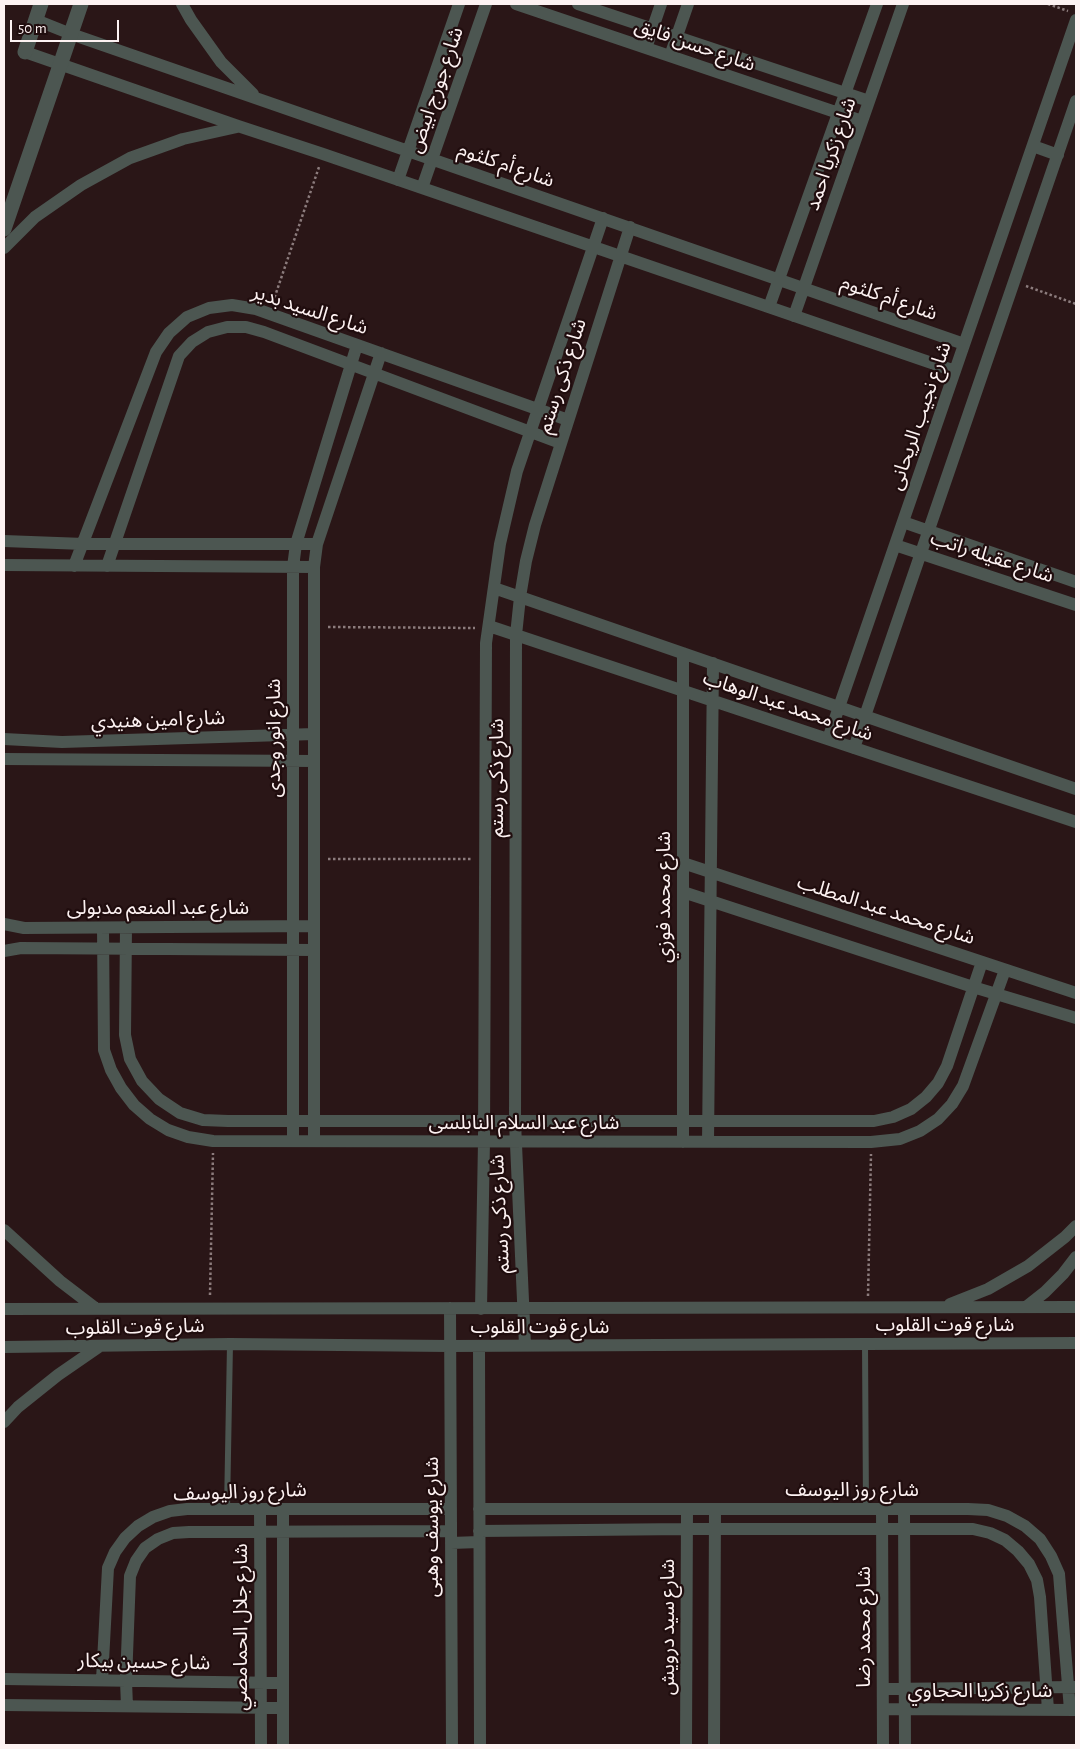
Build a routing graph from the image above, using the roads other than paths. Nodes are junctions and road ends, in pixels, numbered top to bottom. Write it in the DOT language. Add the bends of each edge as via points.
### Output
graph roads {
  1 [pos="41,4"];
  2 [pos="81,4"];
  3 [pos="182,4"];
  4 [pos="459,4"];
  5 [pos="486,4"];
  6 [pos="516,4"];
  7 [pos="578,4"];
  8 [pos="661,4"];
  9 [pos="688,4"];
  10 [pos="877,4"];
  11 [pos="903,4"];
  12 [pos="36,20"];
  13 [pos="1076,20"];
  14 [pos="652,29"];
  15 [pos="71,34"];
  16 [pos="677,37"];
  17 [pos="646,48"];
  18 [pos="25,52"];
  19 [pos="670,56"];
  20 [pos="60,64"];
  21 [pos="845,93"];
  22 [pos="257,98"];
  23 [pos="869,101"];
  24 [pos="1076,101"];
  25 [pos="838,113"];
  26 [pos="862,121"];
  27 [pos="238,126"];
  28 [pos="1033,146"];
  29 [pos="408,150"];
  30 [pos="1058,155"];
  31 [pos="432,159"];
  32 [pos="398,180"];
  33 [pos="422,188"];
  34 [pos="603,218"];
  35 [pos="630,227"];
  36 [pos="4,229"];
  37 [pos="593,247"];
  38 [pos="4,248"];
  39 [pos="620,256"];
  40 [pos="780,280"];
  41 [pos="804,288"];
  42 [pos="770,307"];
  43 [pos="794,316"];
  44 [pos="964,344"];
  45 [pos="358,345"];
  46 [pos="381,353"];
  47 [pos="352,365"];
  48 [pos="955,371"];
  49 [pos="374,373"];
  50 [pos="538,409"];
  51 [pos="568,420"];
  52 [pos="530,432"];
  53 [pos="560,443"];
  54 [pos="903,522"];
  55 [pos="928,531"];
  56 [pos="4,541"];
  57 [pos="84,544"];
  58 [pos="115,544"];
  59 [pos="296,544"];
  60 [pos="317,544"];
  61 [pos="895,545"];
  62 [pos="921,553"];
  63 [pos="4,565"];
  64 [pos="74,566"];
  65 [pos="106,566"];
  66 [pos="293,567"];
  67 [pos="314,567"];
  68 [pos="1076,582"];
  69 [pos="494,588"];
  70 [pos="520,597"];
  71 [pos="1076,605"];
  72 [pos="488,627"];
  73 [pos="516,635"];
  74 [pos="684,653"];
  75 [pos="713,663"];
  76 [pos="683,690"];
  77 [pos="712,700"];
  78 [pos="839,707"];
  79 [pos="865,716"];
  80 [pos="293,734"];
  81 [pos="314,734"];
  82 [pos="4,739"];
  83 [pos="828,739"];
  84 [pos="854,748"];
  85 [pos="4,759"];
  86 [pos="293,761"];
  87 [pos="314,761"];
  88 [pos="1076,789"];
  89 [pos="1076,822"];
  90 [pos="683,863"];
  91 [pos="710,872"];
  92 [pos="683,892"];
  93 [pos="710,901"];
  94 [pos="4,924"];
  95 [pos="293,926"];
  96 [pos="314,926"];
  97 [pos="126,927"];
  98 [pos="103,928"];
  99 [pos="103,948"];
  100 [pos="126,948"];
  101 [pos="293,949"];
  102 [pos="314,950"];
  103 [pos="4,951"];
  104 [pos="982,962"];
  105 [pos="1005,970"];
  106 [pos="973,986"];
  107 [pos="1076,993"];
  108 [pos="996,994"];
  109 [pos="1076,1018"];
  110 [pos="293,1121"];
  111 [pos="314,1121"];
  112 [pos="484,1121"];
  113 [pos="684,1121"];
  114 [pos="708,1121"];
  115 [pos="515,1122"];
  116 [pos="293,1141"];
  117 [pos="314,1141"];
  118 [pos="484,1141"];
  119 [pos="516,1141"];
  120 [pos="683,1142"];
  121 [pos="708,1142"];
  122 [pos="1076,1226"];
  123 [pos="4,1230"];
  124 [pos="1076,1257"];
  125 [pos="94,1307"];
  126 [pos="944,1307"];
  127 [pos="1026,1307"];
  128 [pos="1076,1307"];
  129 [pos="4,1308"];
  130 [pos="450,1308"];
  131 [pos="481,1308"];
  132 [pos="523,1308"];
  133 [pos="1076,1343"];
  134 [pos="230,1344"];
  135 [pos="865,1344"];
  136 [pos="526,1345"];
  137 [pos="100,1346"];
  138 [pos="450,1346"];
  139 [pos="479,1346"];
  140 [pos="4,1347"];
  141 [pos="4,1422"];
  142 [pos="227,1509"];
  143 [pos="260,1509"];
  144 [pos="283,1509"];
  145 [pos="451,1509"];
  146 [pos="479,1509"];
  147 [pos="687,1509"];
  148 [pos="714,1509"];
  149 [pos="866,1509"];
  150 [pos="882,1509"];
  151 [pos="904,1509"];
  152 [pos="687,1529"];
  153 [pos="714,1529"];
  154 [pos="882,1530"];
  155 [pos="904,1530"];
  156 [pos="260,1531"];
  157 [pos="283,1532"];
  158 [pos="451,1537"];
  159 [pos="479,1537"];
  160 [pos="115,1552"];
  161 [pos="136,1561"];
  162 [pos="4,1679"];
  163 [pos="102,1680"];
  164 [pos="126,1680"];
  165 [pos="260,1682"];
  166 [pos="283,1683"];
  167 [pos="1046,1687"];
  168 [pos="1072,1687"];
  169 [pos="904,1688"];
  170 [pos="883,1689"];
  171 [pos="4,1705"];
  172 [pos="127,1706"];
  173 [pos="261,1707"];
  174 [pos="283,1708"];
  175 [pos="883,1709"];
  176 [pos="904,1710"];
  177 [pos="1048,1710"];
  178 [pos="1073,1710"];
  179 [pos="261,1745"];
  180 [pos="283,1745"];
  181 [pos="452,1745"];
  182 [pos="480,1745"];
  183 [pos="686,1745"];
  184 [pos="714,1745"];
  185 [pos="883,1745"];
  186 [pos="905,1745"];
  1 -- 12 [label="street"];
  2 -- 15 [label="street"];
  3 -- 22 [label="street" via="221,62"];
  4 -- 29 [label="street, شارع جورج ابيض"];
  5 -- 31 [label="street, شارع جورج ابيض"];
  6 -- 17 [label="street, شارع حسن فايق"];
  7 -- 14 [label="street, شارع حسن فايق"];
  8 -- 14 [label="street"];
  9 -- 16 [label="street"];
  10 -- 21 [label="street, شارع زكريا احمد"];
  11 -- 23 [label="street, شارع زكريا احمد"];
  12 -- 15 [label="street, شارع أم كلثوم"];
  12 -- 18 [label="street"];
  13 -- 28 [label="street, شارع نجيب الريحانى"];
  14 -- 16 [label="street, شارع حسن فايق"];
  14 -- 17 [label="street"];
  15 -- 20 [label="street"];
  15 -- 22 [label="street, شارع أم كلثوم"];
  16 -- 19 [label="street"];
  16 -- 21 [label="street, شارع حسن فايق"];
  17 -- 19 [label="street, شارع حسن فايق"];
  18 -- 20 [label="street"];
  19 -- 25 [label="street, شارع حسن فايق"];
  20 -- 27 [label="street"];
  20 -- 36 [label="street"];
  21 -- 23 [label="street, شارع حسن فايق"];
  21 -- 25 [label="street, شارع زكريا احمد"];
  22 -- 29 [label="street, شارع أم كلثوم"];
  23 -- 26 [label="street, شارع زكريا احمد"];
  24 -- 30 [label="street"];
  25 -- 26 [label="street, شارع حسن فايق"];
  25 -- 40 [label="street, شارع زكريا احمد"];
  26 -- 41 [label="street, شارع زكريا احمد"];
  27 -- 32 [label="street"];
  27 -- 38 [label="street" via="183,138 130,158 81,184 35,217"];
  28 -- 30 [label="street"];
  28 -- 44 [label="street, شارع نجيب الريحانى"];
  29 -- 31 [label="street, شارع أم كلثوم"];
  29 -- 32 [label="street, شارع جورج ابيض"];
  30 -- 55 [label="street"];
  31 -- 33 [label="street, شارع جورج ابيض"];
  31 -- 34 [label="street, شارع أم كلثوم"];
  32 -- 33 [label="street"];
  33 -- 37 [label="street"];
  34 -- 35 [label="street, شارع أم كلثوم"];
  34 -- 37 [label="street, شارع ذكى رستم"];
  35 -- 39 [label="street, شارع ذكى رستم"];
  35 -- 40 [label="street, شارع أم كلثوم"];
  37 -- 39 [label="street"];
  37 -- 50 [label="street, شارع ذكى رستم"];
  39 -- 42 [label="street"];
  39 -- 51 [label="street, شارع ذكى رستم"];
  40 -- 41 [label="street, شارع أم كلثوم"];
  40 -- 42 [label="street, شارع زكريا احمد"];
  41 -- 43 [label="street, شارع زكريا احمد"];
  41 -- 44 [label="street, شارع أم كلثوم"];
  42 -- 43 [label="street"];
  43 -- 48 [label="street"];
  44 -- 48 [label="street, شارع نجيب الريحانى"];
  45 -- 46 [label="street, شارع السيد بدير"];
  45 -- 47 [label="street, شارع انور وجدى"];
  45 -- 57 [label="street, شارع السيد بدير" via="269,313 232,305 209,308 187,317 169,333 156,352"];
  46 -- 49 [label="street, شارع انور وجدى"];
  46 -- 50 [label="street, شارع السيد بدير"];
  47 -- 49 [label="street, شارع السيد بدير"];
  47 -- 58 [label="street, شارع السيد بدير" via="246,327 226,327 208,332 192,342 179,356"];
  47 -- 59 [label="street, شارع انور وجدى"];
  48 -- 54 [label="street, شارع نجيب الريحانى"];
  49 -- 52 [label="street, شارع السيد بدير"];
  49 -- 60 [label="street, شارع انور وجدى"];
  50 -- 51 [label="street, شارع السيد بدير"];
  50 -- 52 [label="street, شارع ذكى رستم"];
  51 -- 53 [label="street, شارع ذكى رستم"];
  52 -- 53 [label="street, شارع السيد بدير"];
  52 -- 69 [label="street, شارع ذكى رستم" via="509,505"];
  53 -- 70 [label="street, شارع ذكى رستم" via="535,526"];
  54 -- 55 [label="street, شارع عقيله راتب"];
  54 -- 61 [label="street, شارع نجيب الريحانى"];
  55 -- 62 [label="street"];
  55 -- 68 [label="street, شارع عقيله راتب"];
  56 -- 57 [label="street"];
  57 -- 58 [label="street"];
  57 -- 64 [label="street, شارع السيد بدير"];
  58 -- 59 [label="street"];
  58 -- 65 [label="street, شارع السيد بدير"];
  59 -- 60 [label="street"];
  59 -- 66 [label="street, شارع انور وجدى"];
  60 -- 67 [label="street, شارع انور وجدى"];
  61 -- 62 [label="street, شارع عقيله راتب"];
  61 -- 78 [label="street, شارع نجيب الريحانى"];
  62 -- 71 [label="street, شارع عقيله راتب"];
  62 -- 79 [label="street"];
  63 -- 64 [label="street"];
  64 -- 65 [label="street"];
  65 -- 66 [label="street"];
  66 -- 67 [label="street"];
  66 -- 80 [label="street, شارع انور وجدى"];
  67 -- 81 [label="street, شارع انور وجدى"];
  69 -- 70 [label="street, شارع محمد عبد الوهاب"];
  69 -- 72 [label="street, شارع ذكى رستم"];
  70 -- 73 [label="street, شارع ذكى رستم"];
  70 -- 74 [label="street, شارع محمد عبد الوهاب"];
  72 -- 73 [label="street, شارع محمد عبد الوهاب"];
  72 -- 112 [label="street, شارع ذكى رستم"];
  73 -- 76 [label="street, شارع محمد عبد الوهاب"];
  73 -- 115 [label="street, شارع ذكى رستم"];
  74 -- 75 [label="street, شارع محمد عبد الوهاب"];
  74 -- 76 [label="street, شارع محمد فوزي"];
  75 -- 77 [label="street"];
  75 -- 78 [label="street, شارع محمد عبد الوهاب"];
  76 -- 77 [label="street, شارع محمد عبد الوهاب"];
  76 -- 90 [label="street, شارع محمد فوزي"];
  77 -- 83 [label="street, شارع محمد عبد الوهاب"];
  77 -- 91 [label="street"];
  78 -- 79 [label="street, شارع محمد عبد الوهاب"];
  78 -- 83 [label="street, شارع نجيب الريحانى"];
  79 -- 84 [label="street"];
  79 -- 88 [label="street, شارع محمد عبد الوهاب"];
  80 -- 81 [label="street, شارع امين هنيدي"];
  80 -- 82 [label="street, شارع امين هنيدي" via="62,742"];
  80 -- 86 [label="street, شارع انور وجدى"];
  81 -- 87 [label="street, شارع انور وجدى"];
  83 -- 84 [label="street, شارع محمد عبد الوهاب"];
  84 -- 89 [label="street, شارع محمد عبد الوهاب"];
  85 -- 86 [label="street, شارع امين هنيدي"];
  86 -- 87 [label="street, شارع امين هنيدي"];
  86 -- 95 [label="street, شارع انور وجدى"];
  87 -- 96 [label="street, شارع انور وجدى"];
  90 -- 91 [label="street, شارع محمد عبد المطلب"];
  90 -- 92 [label="street, شارع محمد فوزي"];
  91 -- 93 [label="street"];
  91 -- 104 [label="street, شارع محمد عبد المطلب"];
  92 -- 93 [label="street"];
  92 -- 113 [label="street, شارع محمد فوزي"];
  93 -- 106 [label="street"];
  93 -- 114 [label="street"];
  94 -- 98 [label="street, شارع عبد المنعم مدبولى" via="24,928"];
  95 -- 96 [label="street, شارع عبد المنعم مدبولى"];
  95 -- 97 [label="street, شارع عبد المنعم مدبولى"];
  95 -- 101 [label="street, شارع انور وجدى"];
  96 -- 102 [label="street, شارع انور وجدى"];
  97 -- 98 [label="street, شارع عبد المنعم مدبولى"];
  97 -- 100 [label="street, شارع عبد السلام النابلسى"];
  98 -- 99 [label="street, شارع عبد السلام النابلسى"];
  99 -- 100 [label="street, شارع عبد المنعم مدبولى"];
  99 -- 103 [label="street, شارع عبد المنعم مدبولى"];
  99 -- 116 [label="street, شارع عبد السلام النابلسى" via="104,1050 110,1070 134,1105 150,1119 188,1137 213,1141"];
  100 -- 101 [label="street, شارع عبد المنعم مدبولى"];
  100 -- 110 [label="street, شارع عبد السلام النابلسى" via="125,1035 130,1059 142,1081 159,1099 180,1113 203,1120"];
  101 -- 102 [label="street, شارع عبد المنعم مدبولى"];
  101 -- 110 [label="street, شارع انور وجدى"];
  102 -- 111 [label="street, شارع انور وجدى"];
  104 -- 105 [label="street, شارع محمد عبد المطلب"];
  104 -- 106 [label="street, شارع عبد السلام النابلسى"];
  105 -- 107 [label="street, شارع محمد عبد المطلب"];
  105 -- 108 [label="street, شارع عبد السلام النابلسى"];
  106 -- 108 [label="street"];
  106 -- 114 [label="street, شارع عبد السلام النابلسى" via="947,1066 926,1097 910,1109 874,1121"];
  108 -- 109 [label="street"];
  108 -- 121 [label="street, شارع عبد السلام النابلسى" via="963,1086 938,1120 920,1131 900,1139 871,1142"];
  110 -- 111 [label="street, شارع عبد السلام النابلسى"];
  110 -- 116 [label="street, شارع انور وجدى"];
  111 -- 112 [label="street, شارع عبد السلام النابلسى"];
  111 -- 117 [label="street, شارع انور وجدى"];
  112 -- 115 [label="street, شارع عبد السلام النابلسى"];
  112 -- 118 [label="street, شارع ذكى رستم"];
  113 -- 114 [label="street, شارع عبد السلام النابلسى"];
  113 -- 115 [label="street, شارع عبد السلام النابلسى"];
  113 -- 120 [label="street, شارع محمد فوزي"];
  114 -- 121 [label="street"];
  115 -- 119 [label="street, شارع ذكى رستم"];
  116 -- 117 [label="street, شارع عبد السلام النابلسى"];
  117 -- 118 [label="street, شارع عبد السلام النابلسى"];
  118 -- 119 [label="street, شارع عبد السلام النابلسى"];
  118 -- 131 [label="street, شارع ذكى رستم"];
  119 -- 120 [label="street, شارع عبد السلام النابلسى"];
  119 -- 132 [label="street, شارع ذكى رستم"];
  120 -- 121 [label="street, شارع عبد السلام النابلسى"];
  122 -- 126 [label="street" via="1028,1266 988,1289"];
  123 -- 125 [label="street"];
  124 -- 127 [label="street" via="1045,1292"];
  125 -- 129 [label="street, شارع قوت القلوب"];
  125 -- 130 [label="street, شارع قوت القلوب"];
  126 -- 127 [label="street, شارع قوت القلوب"];
  126 -- 132 [label="street, شارع قوت القلوب"];
  127 -- 128 [label="street, شارع قوت القلوب"];
  130 -- 131 [label="street, شارع قوت القلوب"];
  130 -- 138 [label="street, شارع يوسف وهبى"];
  131 -- 132 [label="street, شارع قوت القلوب"];
  132 -- 136 [label="street, شارع ذكى رستم"];
  133 -- 135 [label="street, شارع قوت القلوب"];
  134 -- 137 [label="street, شارع قوت القلوب"];
  134 -- 138 [label="street, شارع قوت القلوب"];
  134 -- 142 [label="lane"];
  135 -- 136 [label="street, شارع قوت القلوب"];
  135 -- 149 [label="lane"];
  136 -- 139 [label="street, شارع قوت القلوب"];
  137 -- 140 [label="street, شارع قوت القلوب"];
  137 -- 141 [label="street" via="58,1375"];
  138 -- 139 [label="street, شارع قوت القلوب"];
  138 -- 145 [label="street, شارع يوسف وهبى"];
  139 -- 146 [label="street"];
  142 -- 143 [label="street, شارع روز اليوسف"];
  142 -- 160 [label="street, شارع روز اليوسف" via="187,1509 153,1517 138,1526"];
  143 -- 144 [label="street, شارع روز اليوسف"];
  143 -- 156 [label="street, شارع جلال الحمامصي"];
  144 -- 145 [label="street, شارع روز اليوسف"];
  144 -- 157 [label="street"];
  145 -- 158 [label="street, شارع يوسف وهبى"];
  146 -- 147 [label="street, شارع روز اليوسف"];
  146 -- 159 [label="street"];
  147 -- 148 [label="street, شارع روز اليوسف"];
  147 -- 152 [label="street, شارع سيد درويش"];
  148 -- 149 [label="street, شارع روز اليوسف"];
  148 -- 153 [label="street"];
  149 -- 150 [label="street, شارع روز اليوسف"];
  150 -- 151 [label="street, شارع روز اليوسف"];
  150 -- 154 [label="street, شارع محمد رضا"];
  151 -- 155 [label="street, شارع محمد رضا"];
  151 -- 168 [label="street, شارع روز اليوسف" via="988,1510 1025,1526 1040,1539 1058,1574"];
  152 -- 153 [label="street, شارع روز اليوسف"];
  152 -- 159 [label="street, شارع روز اليوسف"];
  152 -- 183 [label="street, شارع سيد درويش"];
  153 -- 154 [label="street, شارع روز اليوسف"];
  153 -- 184 [label="street"];
  154 -- 155 [label="street, شارع روز اليوسف"];
  154 -- 170 [label="street, شارع محمد رضا"];
  155 -- 167 [label="street, شارع روز اليوسف" via="973,1529 1005,1540 1018,1551 1037,1580"];
  155 -- 169 [label="street, شارع محمد رضا"];
  156 -- 157 [label="street, شارع روز اليوسف"];
  156 -- 161 [label="street, شارع روز اليوسف" via="173,1533 158,1538"];
  156 -- 165 [label="street, شارع جلال الحمامصي"];
  157 -- 158 [label="street, شارع روز اليوسف"];
  157 -- 166 [label="street"];
  158 -- 159 [label="street, شارع روز اليوسف"];
  158 -- 181 [label="street, شارع يوسف وهبى"];
  159 -- 182 [label="street"];
  160 -- 161 [label="street"];
  160 -- 163 [label="street, شارع روز اليوسف" via="108,1568"];
  161 -- 164 [label="street, شارع روز اليوسف" via="130,1576"];
  162 -- 163 [label="street, شارع حسين بيكار"];
  163 -- 164 [label="street, شارع حسين بيكار"];
  164 -- 165 [label="street, شارع حسين بيكار"];
  164 -- 172 [label="street, شارع روز اليوسف"];
  165 -- 166 [label="street, شارع حسين بيكار"];
  165 -- 173 [label="street, شارع جلال الحمامصي"];
  166 -- 174 [label="street"];
  167 -- 168 [label="street, شارع زكريا الحجاوي"];
  167 -- 169 [label="street, شارع زكريا الحجاوي"];
  167 -- 177 [label="street, شارع روز اليوسف"];
  168 -- 178 [label="street, شارع روز اليوسف"];
  169 -- 170 [label="street, شارع زكريا الحجاوي"];
  169 -- 176 [label="street, شارع محمد رضا"];
  170 -- 175 [label="street, شارع محمد رضا"];
  171 -- 172 [label="street"];
  172 -- 173 [label="street"];
  173 -- 174 [label="street"];
  173 -- 179 [label="street, شارع جلال الحمامصي"];
  174 -- 180 [label="street"];
  175 -- 176 [label="street, شارع زكريا الحجاوي"];
  175 -- 185 [label="street, شارع محمد رضا"];
  176 -- 177 [label="street, شارع زكريا الحجاوي"];
  176 -- 186 [label="street, شارع محمد رضا"];
  177 -- 178 [label="street, شارع زكريا الحجاوي"];
}
